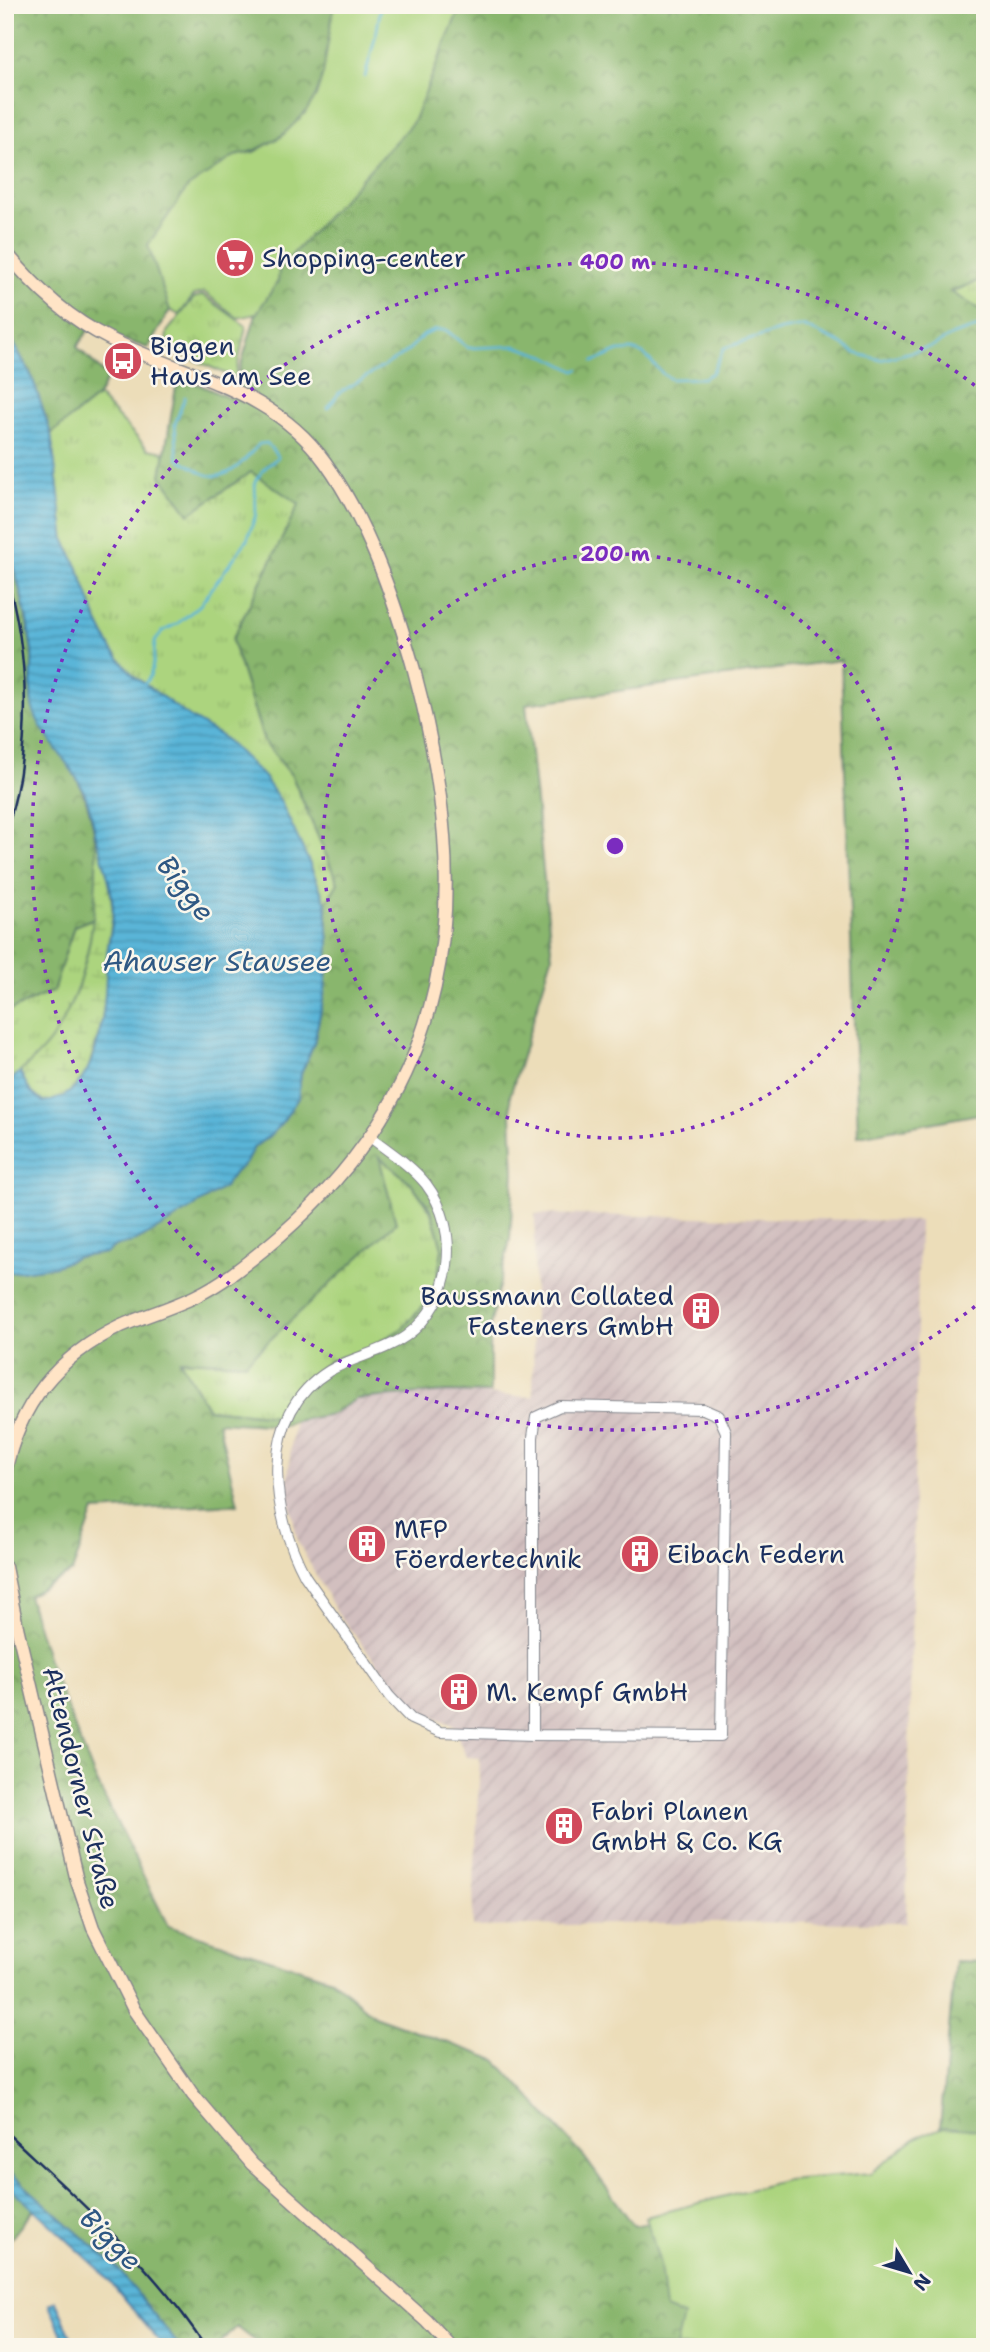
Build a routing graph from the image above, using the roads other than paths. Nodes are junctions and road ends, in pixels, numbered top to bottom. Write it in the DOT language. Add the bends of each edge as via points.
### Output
graph roads {
  1 [pos="5,251"];
  2 [pos="369,1136"];
  3 [pos="5,1473"];
  4 [pos="5,1567"];
  5 [pos="533,1735"];
  6 [pos="451,2347"];
  1 -- 2 [label="main road" via="61,309 103,336 236,390 276,413 304,436 336,477 363,529 392,601 428,727 447,868 444,939 436,986 415,1054"];
  2 -- 3 [label="main road" via="324,1193 240,1268 195,1296 110,1332 62,1365 26,1411"];
  2 -- 5 [label="street" via="417,1174 435,1198 449,1248 445,1277 432,1307 409,1334 328,1372 304,1392 293,1409 277,1460 285,1531 305,1576 389,1696 411,1719 440,1732"];
  4 -- 6 [label="main road, Attendorner Straße" via="78,1881 93,1927 134,2010 193,2095 252,2164"];
  5 -- 5 [label="street" via="536,1417 560,1406 703,1409 719,1416 726,1432 721,1736"];
}
